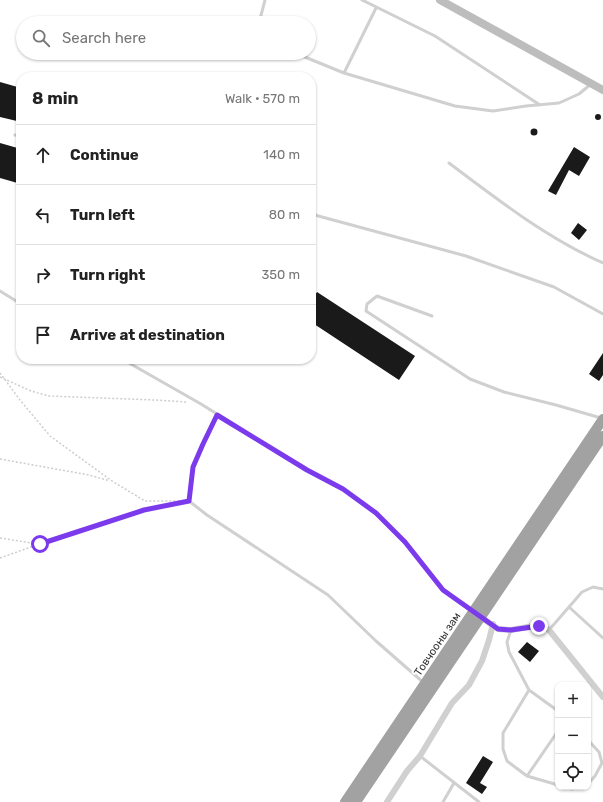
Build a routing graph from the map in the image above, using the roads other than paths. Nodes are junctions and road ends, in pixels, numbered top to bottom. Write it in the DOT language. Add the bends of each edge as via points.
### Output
graph roads {
  1 [pos="265,0"];
  2 [pos="362,0"];
  3 [pos="440,0"];
  4 [pos="376,8"];
  5 [pos="261,16"];
  6 [pos="312,60"];
  7 [pos="344,73"];
  8 [pos="591,84"];
  9 [pos="603,90"];
  10 [pos="540,105"];
  11 [pos="449,163"];
  12 [pos="316,215"];
  13 [pos="603,263"];
  14 [pos="0,291"];
  15 [pos="16,301"];
  16 [pos="603,314"];
  17 [pos="432,316"];
  18 [pos="131,364"];
  19 [pos="217,415"];
  20 [pos="603,419"];
  21 [pos="603,436"];
  22 [pos="603,589"];
  23 [pos="569,607"];
  24 [pos="477,614"];
  25 [pos="493,624"];
  26 [pos="511,630"];
  27 [pos="549,630"];
  28 [pos="603,638"];
  29 [pos="424,684"];
  30 [pos="529,690"];
  31 [pos="603,697"];
  32 [pos="555,709"];
  33 [pos="555,735"];
  34 [pos="591,743"];
  35 [pos="420,756"];
  36 [pos="527,776"];
  37 [pos="591,781"];
  38 [pos="454,783"];
  39 [pos="555,784"];
  40 [pos="345,802"];
  41 [pos="356,802"];
  42 [pos="387,802"];
  43 [pos="443,802"];
  44 [pos="479,802"];
  1 -- 5 [label="lane"];
  2 -- 4 [label="lane"];
  3 -- 8 [label="main road"];
  4 -- 7 [label="lane"];
  4 -- 10 [label="lane" via="435,36"];
  6 -- 7 [label="lane"];
  7 -- 10 [label="lane" via="455,106 493,111"];
  8 -- 9 [label="main road"];
  8 -- 10 [label="lane" via="579,94 559,103"];
  11 -- 13 [label="lane" via="514,211 578,252"];
  12 -- 16 [label="lane" via="466,256 554,287"];
  14 -- 15 [label="lane"];
  17 -- 20 [label="lane" via="377,296 367,304 366,311 470,379 504,392"];
  18 -- 19 [label="lane"];
  19 -- 24 [label="lane" via="343,489 376,513 405,542 443,590"];
  19 -- 29 [label="lane" via="193,467 189,501 328,595"];
  20 -- 24 [label="highway, Товчооны зам"];
  21 -- 24 [label="highway, Товчооны зам"];
  22 -- 23 [label="lane" via="593,587 582,592"];
  23 -- 27 [label="lane"];
  23 -- 28 [label="lane"];
  24 -- 25 [label="street"];
  24 -- 29 [label="highway, Товчооны зам"];
  24 -- 41 [label="highway, Товчооны зам"];
  25 -- 26 [label="street" via="498,629"];
  25 -- 35 [label="street" via="482,661 469,685 452,703"];
  26 -- 27 [label="street" via="539,626"];
  26 -- 30 [label="lane" via="507,642 509,652"];
  27 -- 31 [label="street"];
  29 -- 40 [label="highway, Товчооны зам"];
  30 -- 32 [label="lane"];
  30 -- 36 [label="lane" via="503,733 503,749 507,761"];
  33 -- 36 [label="lane"];
  34 -- 37 [label="lane" via="599,752 602,764"];
  35 -- 38 [label="lane"];
  35 -- 42 [label="street" via="407,770"];
  36 -- 39 [label="lane"];
  38 -- 43 [label="lane"];
  38 -- 44 [label="lane"];
}
